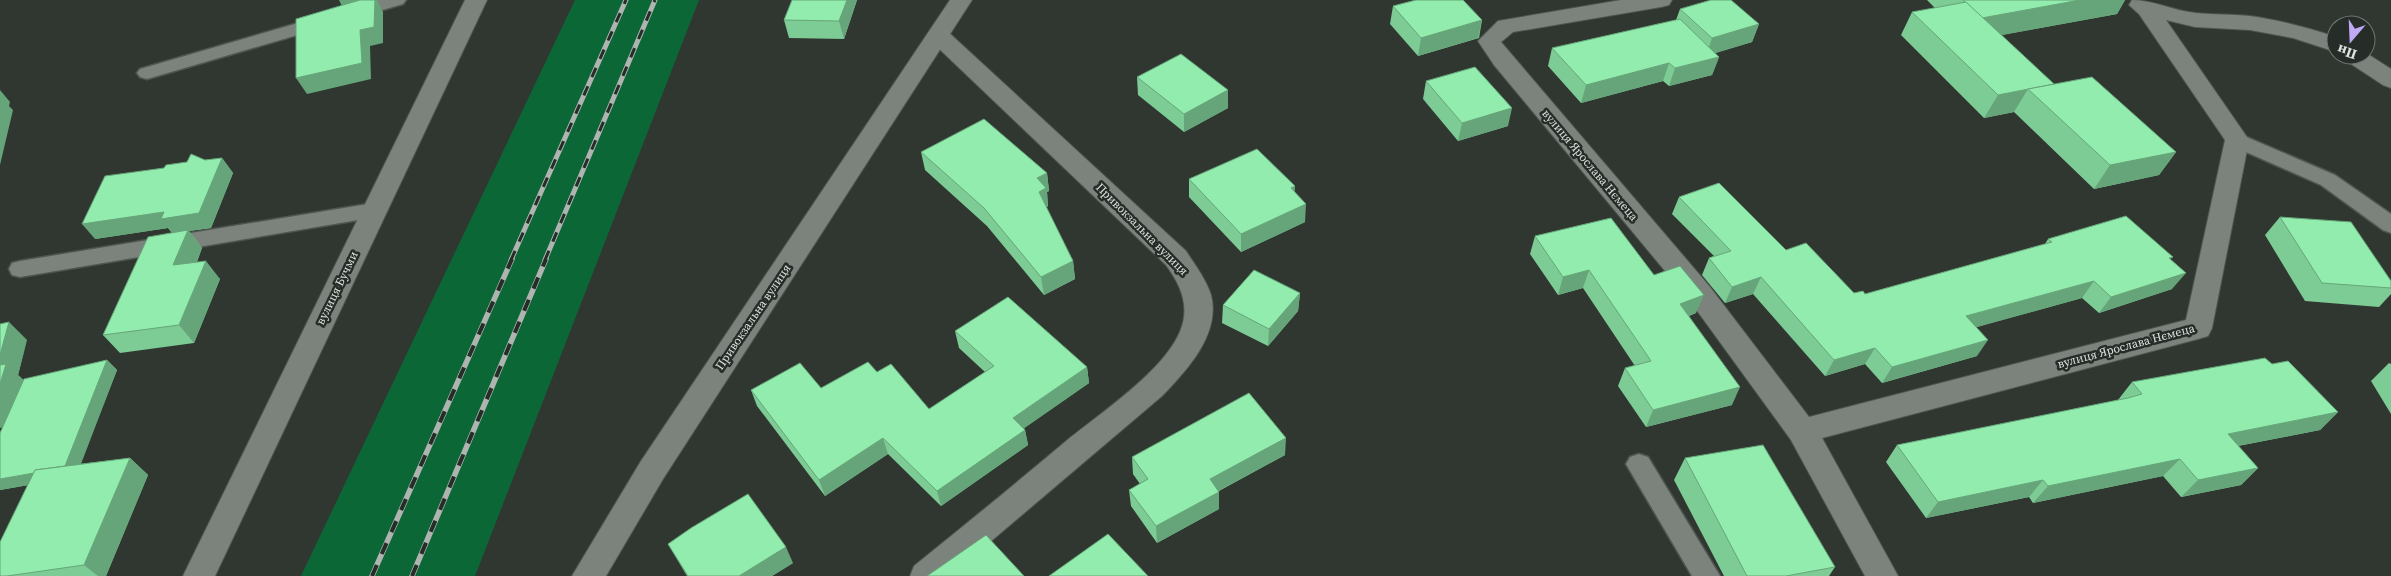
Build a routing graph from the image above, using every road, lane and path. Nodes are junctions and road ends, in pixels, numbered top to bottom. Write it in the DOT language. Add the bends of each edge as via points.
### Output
graph roads {
  1 [pos="397,0"];
  2 [pos="476,0"];
  3 [pos="961,0"];
  4 [pos="1662,0"];
  5 [pos="2140,4"];
  6 [pos="939,36"];
  7 [pos="2326,42"];
  8 [pos="2368,65"];
  9 [pos="147,73"];
  10 [pos="2391,80"];
  11 [pos="2237,140"];
  12 [pos="374,212"];
  13 [pos="2391,225"];
  14 [pos="20,269"];
  15 [pos="1802,431"];
  16 [pos="1639,464"];
  17 [pos="199,576"];
  18 [pos="588,576"];
  19 [pos="926,576"];
  20 [pos="1707,576"];
  21 [pos="1882,576"];
  1 -- 9 [label="lane"];
  2 -- 12 [label="street, вулиця Бучми"];
  3 -- 6 [label="street, Привокзальна вулиця"];
  4 -- 15 [label="street, вулиця Ярослава Нємеца" via="1506,26 1489,41 1700,294"];
  5 -- 7 [label="street" via="2195,20 2250,23 2298,32"];
  5 -- 11 [label="street"];
  6 -- 18 [label="street, Привокзальна вулиця" via="652,470"];
  6 -- 19 [label="street, Привокзальна вулиця" via="1176,258 1190,275 1198,293 1200,313 1194,334 1184,351 1152,388"];
  8 -- 10 [label="street"];
  11 -- 13 [label="lane" via="2328,180"];
  11 -- 15 [label="street, вулиця Ярослава Нємеца" via="2198,328"];
  12 -- 14 [label="lane"];
  12 -- 17 [label="street, вулиця Бучми"];
  15 -- 21 [label="street, вулиця Ярослава Нємеца"];
  16 -- 20 [label="lane"];
}
